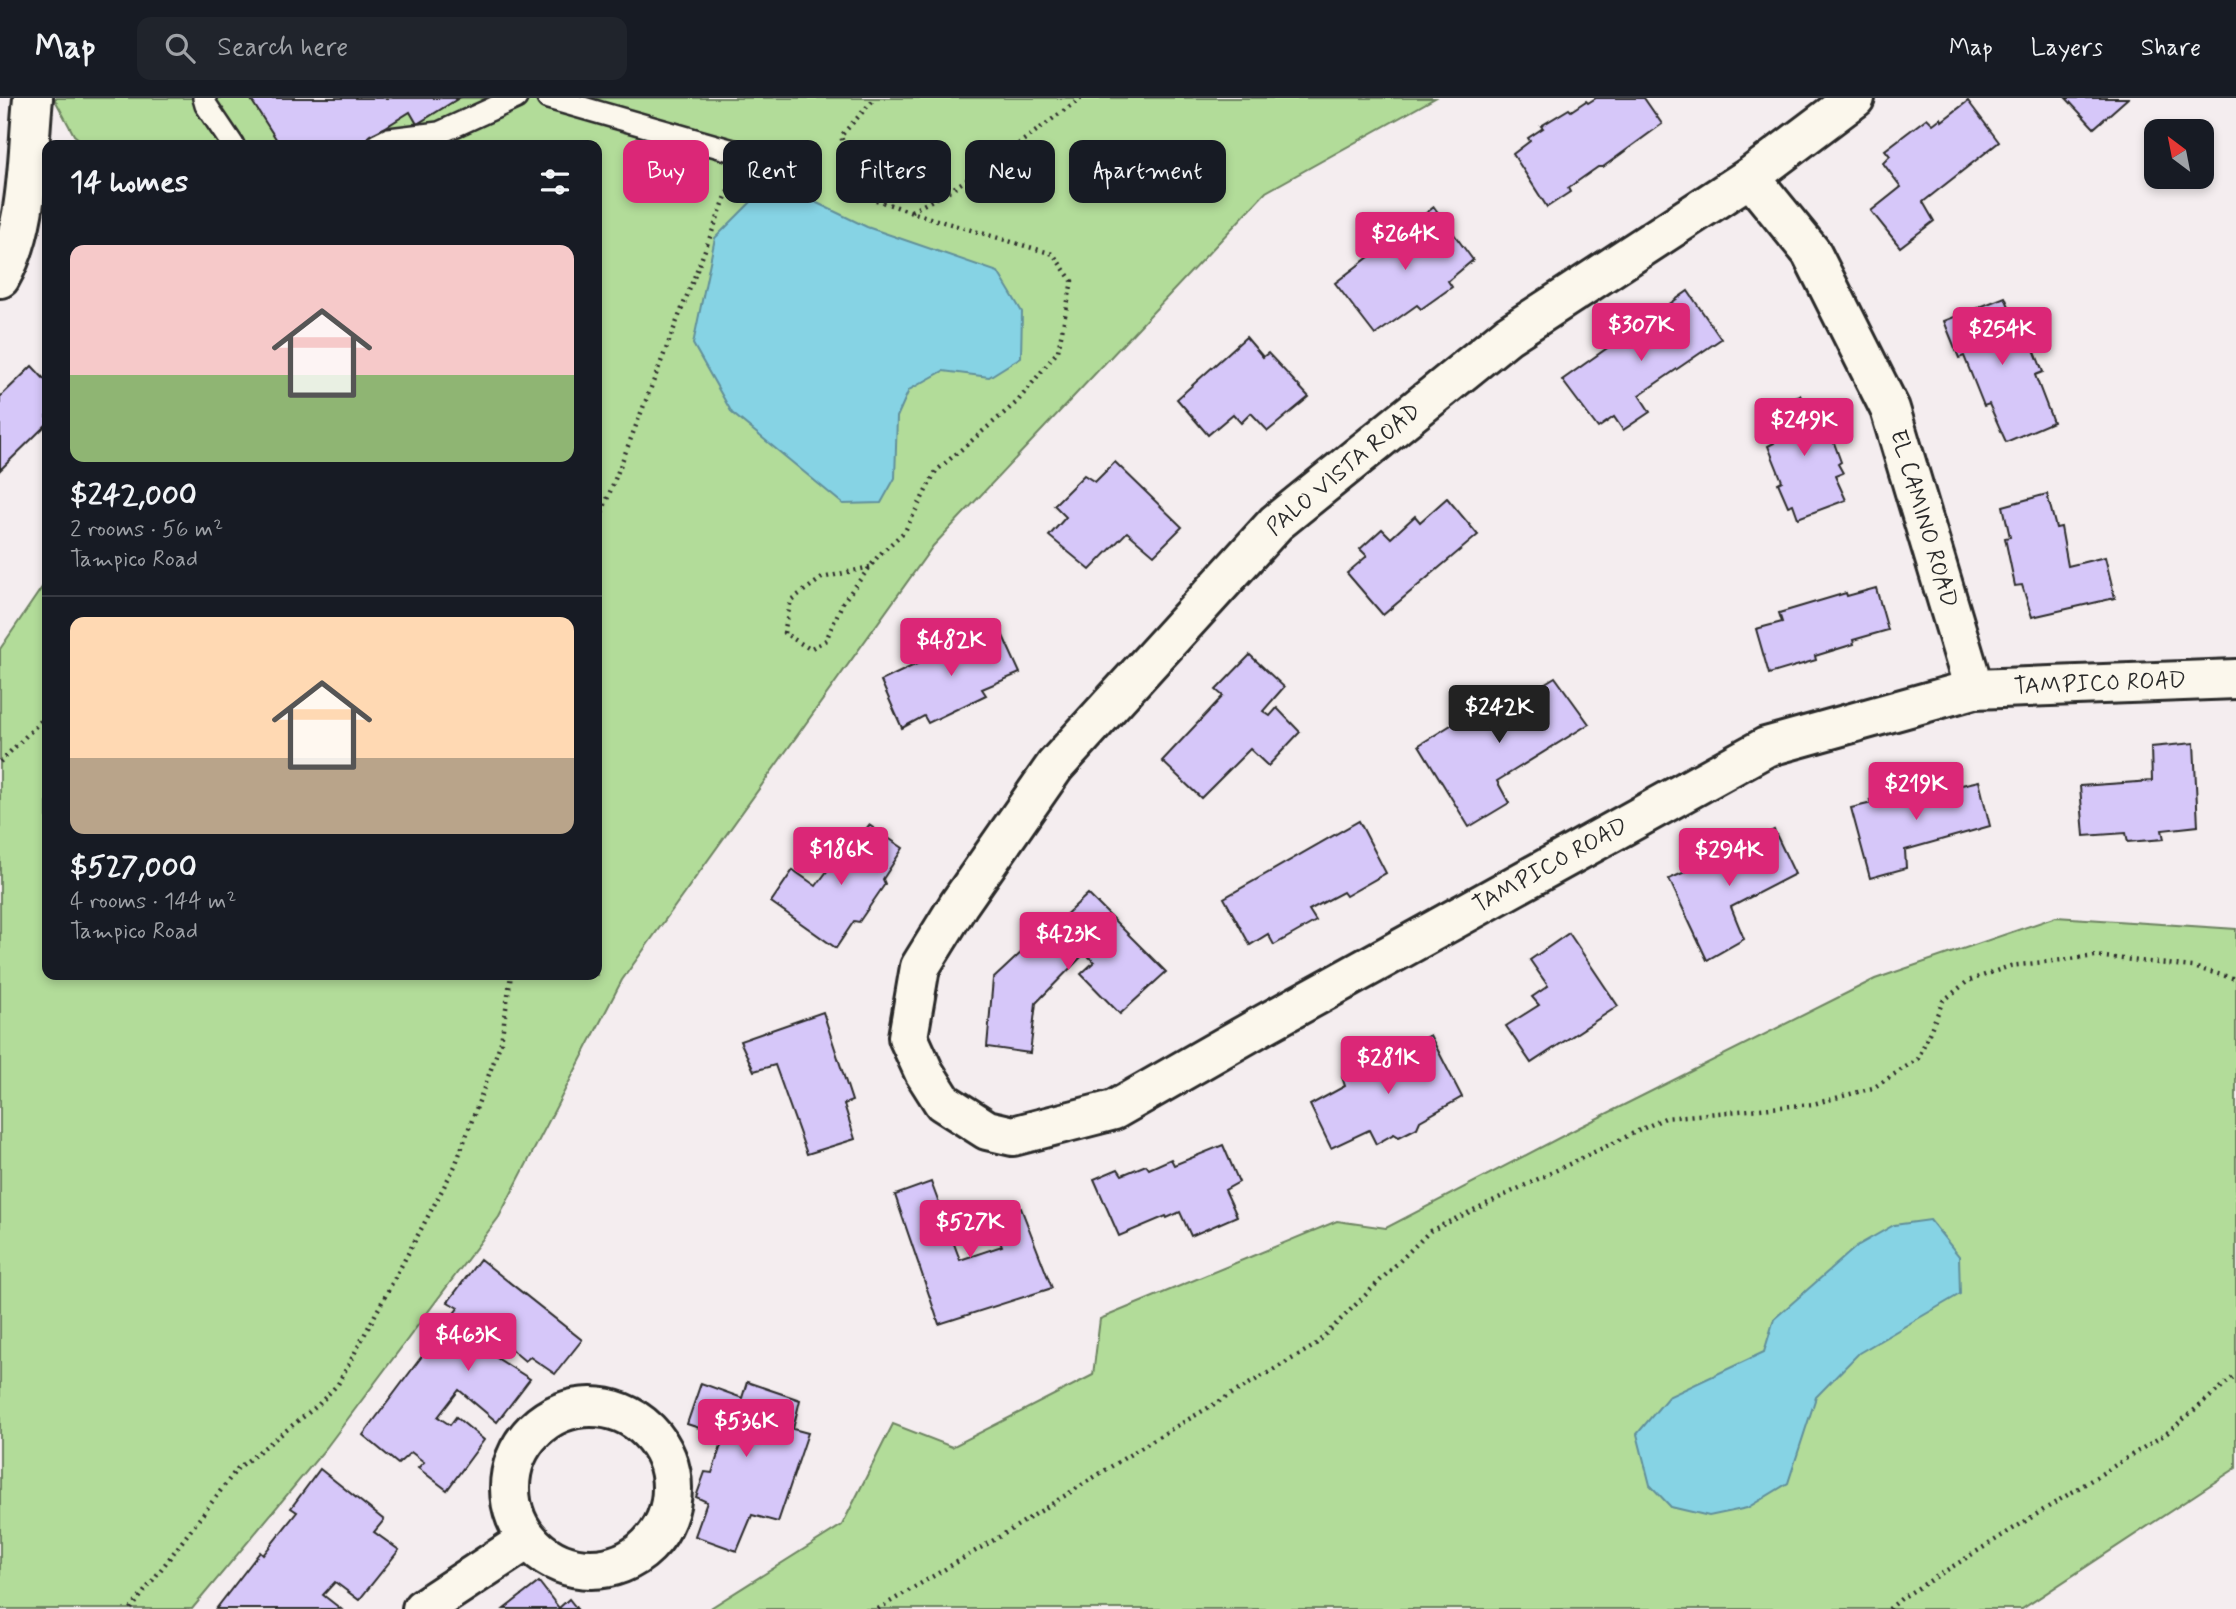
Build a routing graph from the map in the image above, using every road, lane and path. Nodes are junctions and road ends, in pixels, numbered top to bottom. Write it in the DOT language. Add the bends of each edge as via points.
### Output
graph roads {
  1 [pos="33,98"];
  2 [pos="204,98"];
  3 [pos="516,98"];
  4 [pos="548,98"];
  5 [pos="875,98"];
  6 [pos="1082,98"];
  7 [pos="1855,98"];
  8 [pos="621,108"];
  9 [pos="230,140"];
  10 [pos="386,140"];
  11 [pos="723,146"];
  12 [pos="1750,177"];
  13 [pos="728,203"];
  14 [pos="911,212"];
  15 [pos="0,278"];
  16 [pos="602,513"];
  17 [pos="870,566"];
  18 [pos="2236,679"];
  19 [pos="1974,689"];
  20 [pos="42,720"];
  21 [pos="0,762"];
  22 [pos="2236,979"];
  23 [pos="510,980"];
  24 [pos="943,1102"];
  25 [pos="2236,1375"];
  26 [pos="527,1540"];
  27 [pos="131,1609"];
  28 [pos="422,1609"];
  29 [pos="878,1609"];
  30 [pos="1889,1609"];
  1 -- 15 [label="street" via="22,212"];
  2 -- 9 [label="lane"];
  3 -- 10 [label="lane" via="439,133"];
  4 -- 8 [label="lane"];
  5 -- 14 [label="path" via="841,136 858,194"];
  6 -- 14 [label="path"];
  7 -- 12 [label="street, PALO VISTA ROAD"];
  8 -- 11 [label="lane"];
  12 -- 19 [label="street, EL CAMINO ROAD" via="1811,252 1891,409"];
  12 -- 24 [label="street, PALO VISTA ROAD" via="1508,335 1276,523 1055,766 920,967 908,1037"];
  13 -- 16 [label="path"];
  14 -- 17 [label="path" via="1053,254 1072,281 1058,351 1017,402 936,471 905,531"];
  17 -- 17 [label="path" via="822,578 791,600 784,633 810,649 826,640 843,602"];
  18 -- 19 [label="street, TAMPICO ROAD"];
  19 -- 24 [label="street, TAMPICO ROAD" via="1766,747 1114,1110 1013,1136 987,1130"];
  20 -- 21 [label="path"];
  22 -- 29 [label="path" via="2193,967 2096,956 2010,966 1968,981 1943,1001 1917,1059 1873,1088 1813,1104 1665,1118 1430,1231 1314,1346"];
  23 -- 27 [label="path" via="501,1042 455,1166 338,1384 237,1469"];
  25 -- 30 [label="path" via="2167,1433"];
  26 -- 26 [label="street" via="514,1516 508,1489 513,1462 526,1437 546,1419 572,1408 600,1406 626,1414 649,1430 665,1452 672,1478 671,1504 662,1529 646,1549 623,1563 598,1570 547,1558"];
  26 -- 28 [label="street"];
}
